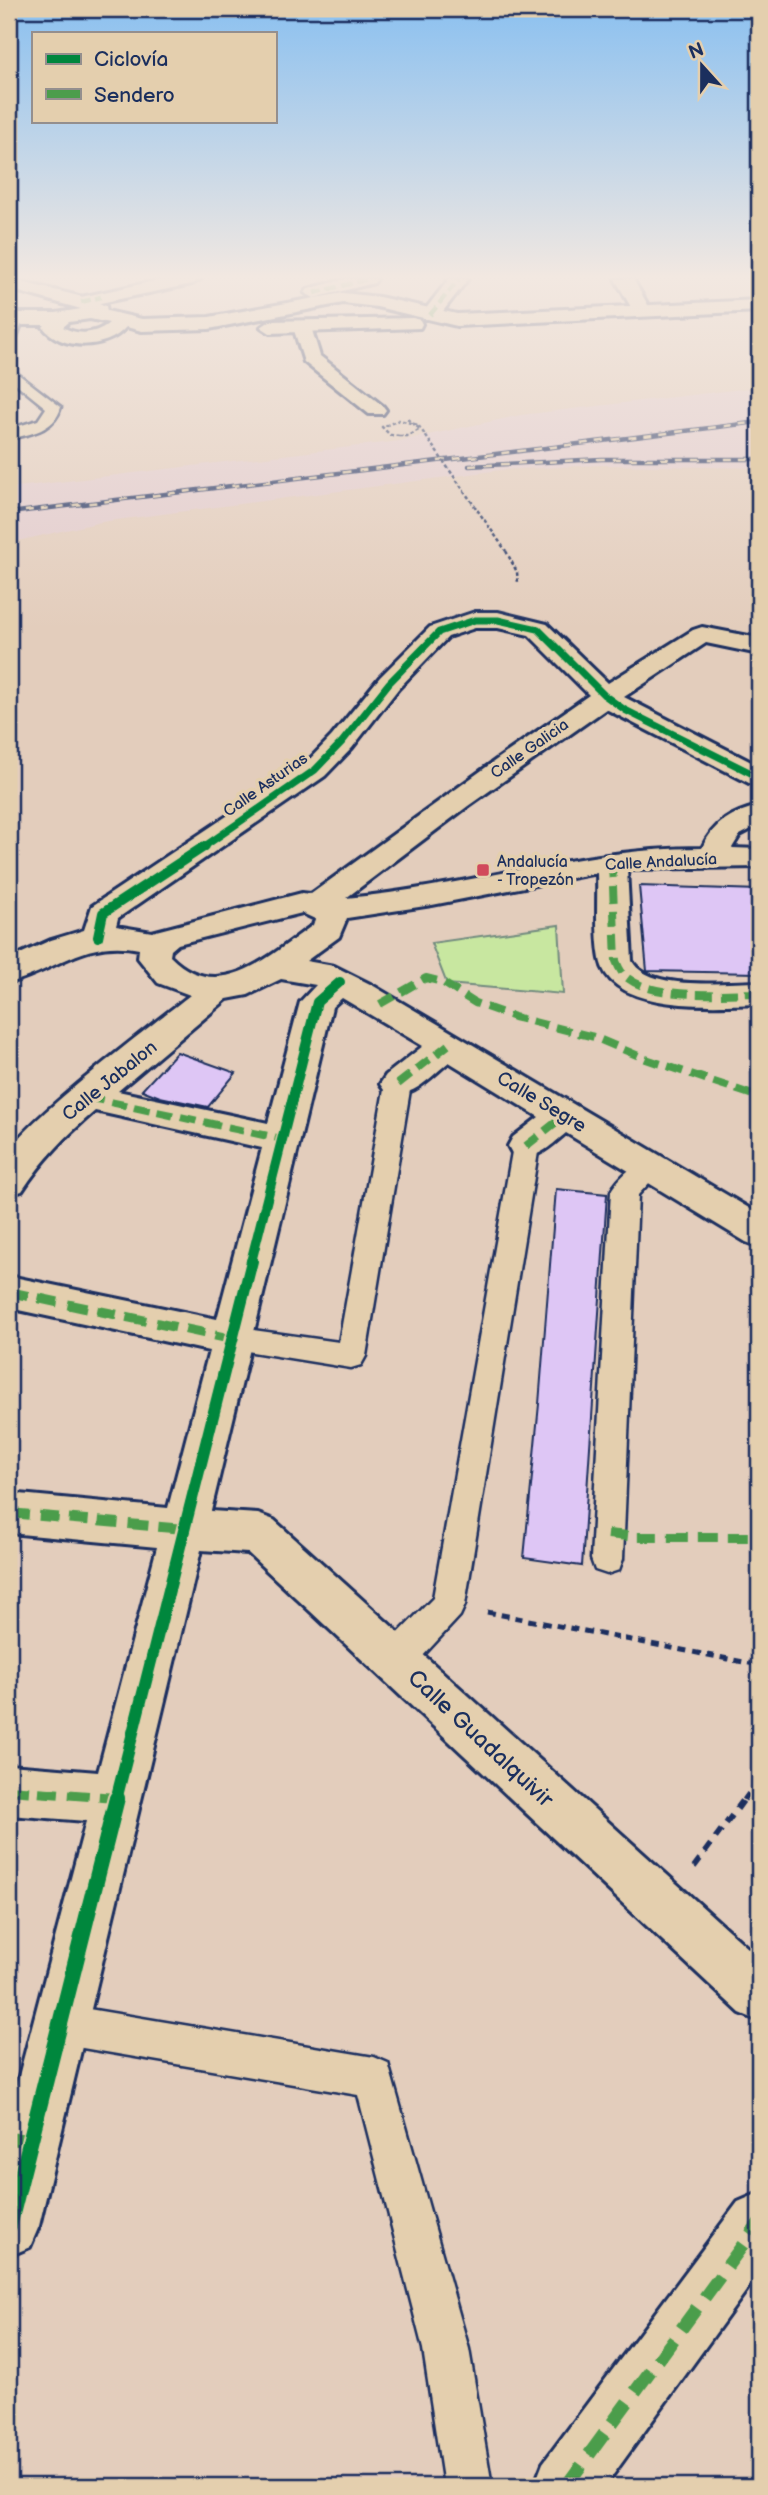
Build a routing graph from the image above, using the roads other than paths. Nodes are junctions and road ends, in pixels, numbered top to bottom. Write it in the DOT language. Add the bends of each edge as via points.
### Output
graph roads {
  1 [pos="39,395"];
  2 [pos="358,395"];
  3 [pos="376,410"];
  4 [pos="9,434"];
  5 [pos="759,646"];
  6 [pos="604,695"];
  7 [pos="759,776"];
  8 [pos="759,815"];
  9 [pos="714,857"];
  10 [pos="759,858"];
  11 [pos="612,862"];
  12 [pos="363,870"];
  13 [pos="390,903"];
  14 [pos="98,937"];
  15 [pos="324,941"];
  16 [pos="158,943"];
  17 [pos="9,971"];
  18 [pos="218,989"];
  19 [pos="759,993"];
  20 [pos="448,1045"];
  21 [pos="398,1084"];
  22 [pos="87,1097"];
  23 [pos="565,1115"];
  24 [pos="282,1139"];
  25 [pos="526,1146"];
  26 [pos="651,1167"];
  27 [pos="9,1181"];
  28 [pos="759,1232"];
  29 [pos="9,1292"];
  30 [pos="232,1339"];
  31 [pos="9,1513"];
  32 [pos="183,1530"];
  33 [pos="607,1559"];
  34 [pos="396,1660"];
  35 [pos="9,1790"];
  36 [pos="116,1798"];
  37 [pos="759,1994"];
  38 [pos="60,2024"];
  39 [pos="20,2139"];
  40 [pos="759,2223"];
  41 [pos="9,2226"];
  42 [pos="468,2486"];
  43 [pos="566,2486"];
  1 -- 4 [label="lane" via="54,407 54,414 39,426"];
  2 -- 3 [label="street"];
  5 -- 6 [label="street, Calle Galicia" via="702,635"];
  6 -- 7 [label="street" via="625,710"];
  6 -- 12 [label="street, Calle Galicia"];
  6 -- 14 [label="street, Calle Asturias" via="538,629 475,620 439,632 315,770 103,913"];
  8 -- 9 [label="street" via="731,827 719,838"];
  9 -- 10 [label="street, Calle Andalucía"];
  9 -- 11 [label="street, Calle Andalucía"];
  11 -- 13 [label="street, Calle Andalucía"];
  11 -- 19 [label="street" via="616,961 629,982 651,990"];
  12 -- 13 [label="street" via="359,887 370,902"];
  12 -- 15 [label="street, Calle Galicia"];
  13 -- 15 [label="street, Calle Andalucía"];
  14 -- 16 [label="street"];
  14 -- 17 [label="street"];
  15 -- 16 [label="street" via="292,905 176,933"];
  15 -- 18 [label="street, Calle Segre" via="252,982"];
  15 -- 20 [label="street, Calle Segre"];
  15 -- 24 [label="street, Calle Galicia" via="317,1002"];
  16 -- 18 [label="street" via="154,958 170,975"];
  18 -- 22 [label="street, Calle Jabalon"];
  20 -- 21 [label="street"];
  20 -- 23 [label="street, Calle Segre"];
  21 -- 30 [label="lane" via="351,1356"];
  22 -- 24 [label="street"];
  22 -- 27 [label="street, Calle Jabalon" via="49,1130"];
  23 -- 25 [label="street"];
  23 -- 26 [label="street, Calle Segre"];
  24 -- 30 [label="street, Calle Galicia"];
  25 -- 34 [label="lane" via="448,1605"];
  26 -- 28 [label="street, Calle Segre"];
  26 -- 33 [label="lane" via="625,1191"];
  29 -- 30 [label="street"];
  30 -- 32 [label="street, Calle Galicia"];
  31 -- 32 [label="street, Calle Guadalquivir"];
  32 -- 34 [label="street, Calle Guadalquivir" via="258,1534"];
  32 -- 36 [label="street, Calle Galicia"];
  34 -- 37 [label="street, Calle Guadalquivir"];
  35 -- 36 [label="street"];
  36 -- 38 [label="street, Calle Galicia"];
  38 -- 39 [label="street, Calle Galicia"];
  38 -- 42 [label="lane" via="374,2077 446,2349"];
  39 -- 41 [label="street, Calle Galicia"];
  40 -- 43 [label="street"];
}
